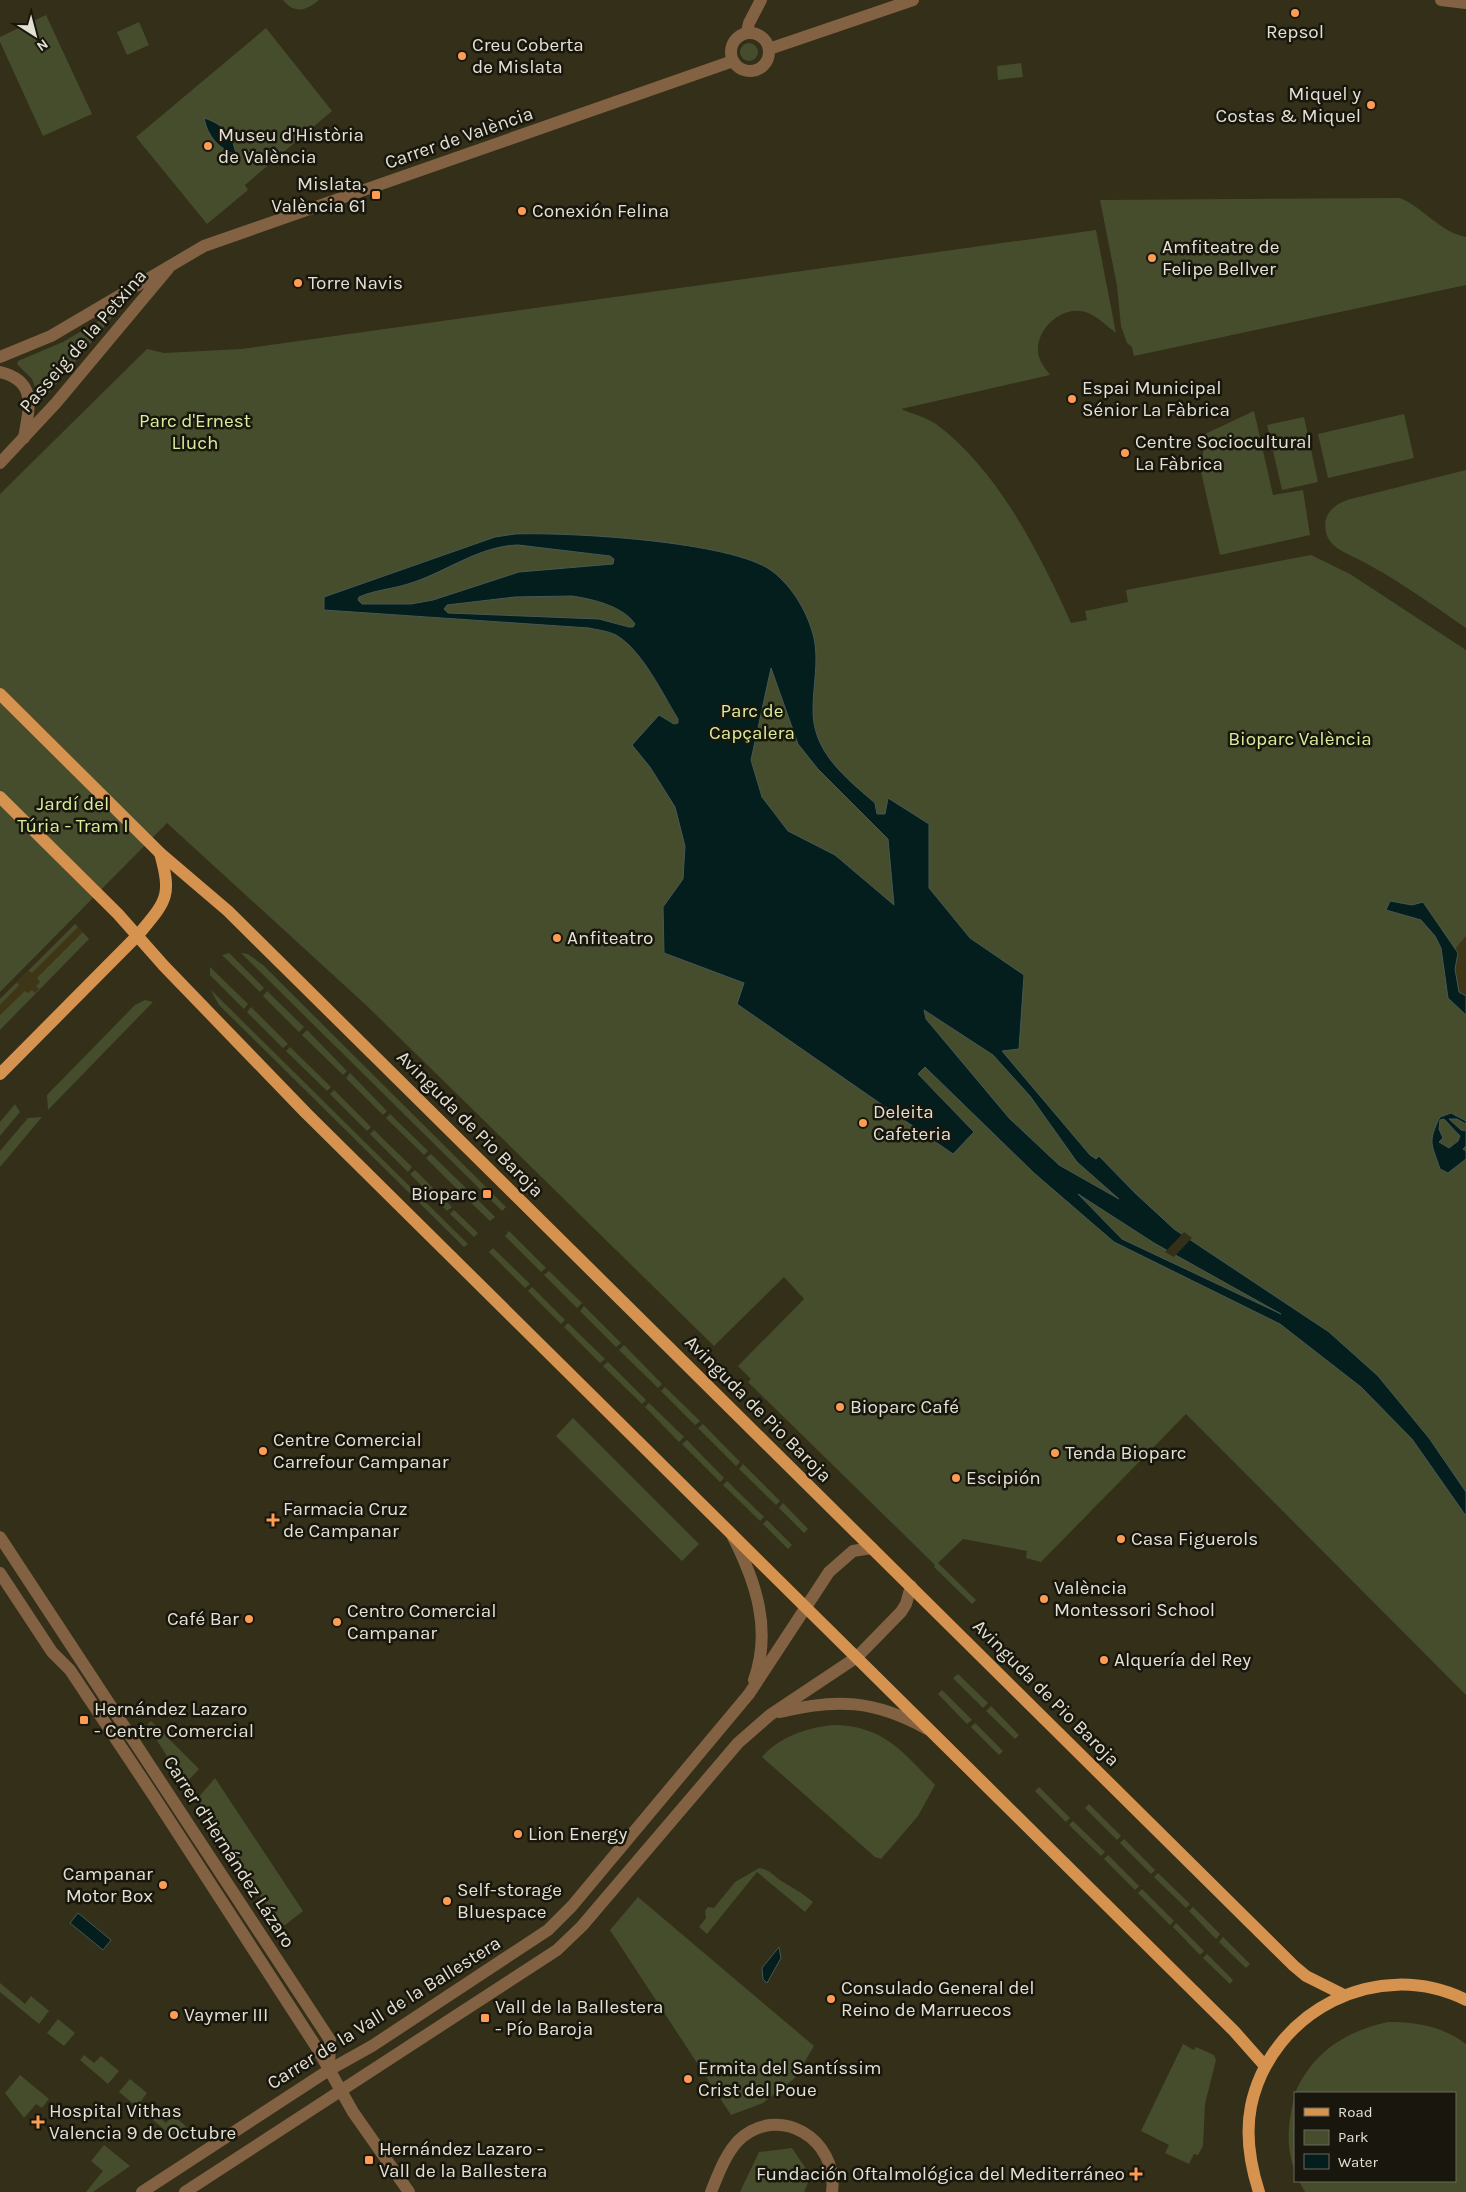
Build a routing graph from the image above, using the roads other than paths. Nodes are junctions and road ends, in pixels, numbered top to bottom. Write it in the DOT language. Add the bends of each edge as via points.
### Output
graph roads {
  1 [pos="761,0"];
  2 [pos="913,0"];
  3 [pos="1441,0"];
  4 [pos="1466,3"];
  5 [pos="748,32"];
  6 [pos="769,49"];
  7 [pos="732,61"];
  8 [pos="171,265"];
  9 [pos="0,357"];
  10 [pos="0,372"];
  11 [pos="24,438"];
  12 [pos="0,463"];
  13 [pos="0,694"];
  14 [pos="0,797"];
  15 [pos="160,852"];
  16 [pos="138,935"];
  17 [pos="0,1074"];
  18 [pos="732,1535"];
  19 [pos="0,1537"];
  20 [pos="872,1548"];
  21 [pos="0,1573"];
  22 [pos="29,1580"];
  23 [pos="910,1586"];
  24 [pos="806,1608"];
  25 [pos="857,1656"];
  26 [pos="749,1694"];
  27 [pos="770,1715"];
  28 [pos="935,1734"];
  29 [pos="1344,1995"];
  30 [pos="1466,2000"];
  31 [pos="1265,2066"];
  32 [pos="329,2070"];
  33 [pos="341,2091"];
  34 [pos="142,2192"];
  35 [pos="185,2192"];
  36 [pos="409,2192"];
  37 [pos="711,2192"];
  38 [pos="832,2192"];
  39 [pos="1259,2192"];
  1 -- 5 [label="street"];
  2 -- 6 [label="street"];
  3 -- 4 [label="street"];
  5 -- 6 [label="street" via="762,36"];
  5 -- 7 [label="street" via="741,34 732,44"];
  6 -- 7 [label="street" via="765,64 756,70 743,70"];
  7 -- 8 [label="street, Carrer de València" via="220,240"];
  8 -- 9 [label="street, Carrer de València" via="51,336"];
  8 -- 11 [label="street, Passeig de la Petxina"];
  10 -- 11 [label="street" via="14,375 30,400"];
  11 -- 12 [label="street, Passeig de la Petxina"];
  13 -- 15 [label="main road, Avinguda de Pio Baroja"];
  14 -- 16 [label="main road"];
  15 -- 16 [label="main road" via="168,882 166,892 156,913"];
  15 -- 20 [label="main road, Avinguda de Pio Baroja" via="228,911"];
  16 -- 17 [label="main road"];
  16 -- 18 [label="main road" via="306,1113"];
  18 -- 24 [label="main road"];
  18 -- 26 [label="street" via="748,1567 761,1615 760,1658"];
  19 -- 22 [label="street, Carrer d'Hernández Lázaro"];
  20 -- 23 [label="main road, Avinguda de Pio Baroja"];
  20 -- 24 [label="street, Carrer de la Vall de la Ballestera" via="863,1548 845,1557 818,1585"];
  21 -- 22 [label="street" via="14,1571"];
  21 -- 32 [label="street" via="52,1652 70,1670 154,1794"];
  22 -- 32 [label="street, Carrer d'Hernández Lázaro" via="330,2040"];
  23 -- 25 [label="street, Carrer de la Vall de la Ballestera" via="901,1612"];
  23 -- 29 [label="main road, Avinguda de Pio Baroja" via="1294,1966 1306,1976"];
  24 -- 25 [label="main road"];
  24 -- 26 [label="street, Carrer de la Vall de la Ballestera"];
  25 -- 27 [label="street, Carrer de la Vall de la Ballestera"];
  25 -- 28 [label="main road"];
  26 -- 32 [label="street, Carrer de la Vall de la Ballestera" via="572,1906 548,1930 365,2050"];
  27 -- 28 [label="street" via="808,1705 846,1703 895,1714"];
  27 -- 33 [label="street, Carrer de la Vall de la Ballestera" via="738,1742 569,1939"];
  28 -- 31 [label="main road" via="1234,2031"];
  29 -- 30 [label="main road" via="1366,1988 1412,1985 1435,1988"];
  29 -- 31 [label="main road" via="1314,2011 1294,2027"];
  31 -- 39 [label="main road" via="1256,2086 1248,2129 1249,2151"];
  32 -- 33 [label="street"];
  32 -- 34 [label="street, Carrer de la Vall de la Ballestera"];
  33 -- 35 [label="street, Carrer de la Vall de la Ballestera"];
  33 -- 36 [label="street"];
  37 -- 38 [label="street" via="739,2140 769,2126 787,2126 805,2132 825,2153 831,2165"];
}
